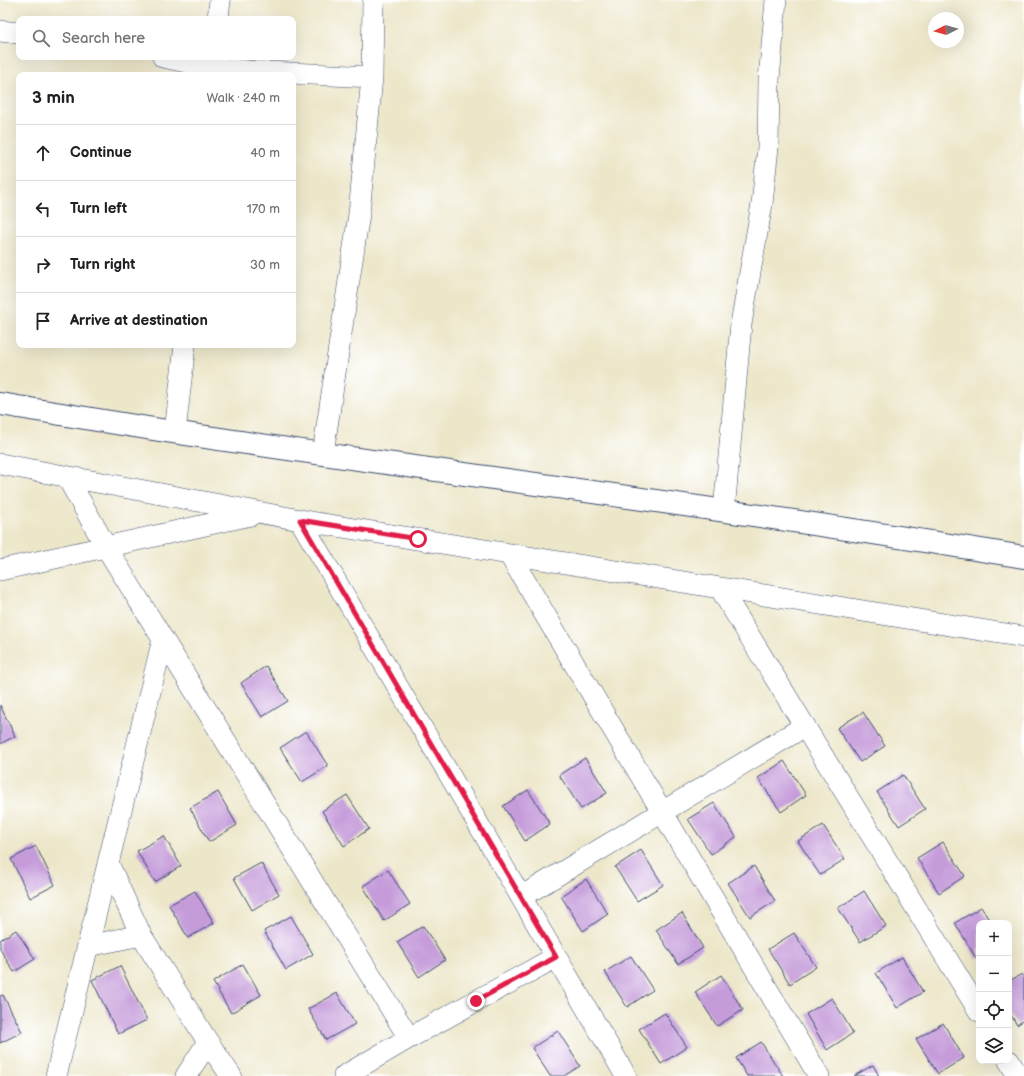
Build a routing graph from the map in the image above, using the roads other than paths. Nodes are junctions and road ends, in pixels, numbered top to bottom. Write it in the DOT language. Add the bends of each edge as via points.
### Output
graph roads {
  1 [pos="220,0"];
  2 [pos="373,0"];
  3 [pos="776,0"];
  4 [pos="218,16"];
  5 [pos="0,31"];
  6 [pos="16,33"];
  7 [pos="178,60"];
  8 [pos="209,66"];
  9 [pos="273,72"];
  10 [pos="296,73"];
  11 [pos="372,76"];
  12 [pos="185,348"];
  13 [pos="0,404"];
  14 [pos="175,432"];
  15 [pos="323,453"];
  16 [pos="0,464"];
  17 [pos="67,477"];
  18 [pos="724,511"];
  19 [pos="261,512"];
  20 [pos="300,520"];
  21 [pos="106,547"];
  22 [pos="509,554"];
  23 [pos="1024,557"];
  24 [pos="0,570"];
  25 [pos="720,588"];
  26 [pos="1024,637"];
  27 [pos="163,639"];
  28 [pos="805,726"];
  29 [pos="663,812"];
  30 [pos="108,863"];
  31 [pos="521,897"];
  32 [pos="141,935"];
  33 [pos="88,946"];
  34 [pos="556,957"];
  35 [pos="976,1006"];
  36 [pos="409,1038"];
  37 [pos="208,1042"];
  38 [pos="1011,1064"];
  39 [pos="56,1076"];
  40 [pos="186,1076"];
  41 [pos="231,1076"];
  42 [pos="344,1076"];
  43 [pos="626,1076"];
  44 [pos="819,1076"];
  45 [pos="1018,1076"];
  1 -- 4 [label="street"];
  2 -- 11 [label="street"];
  3 -- 18 [label="street" via="769,80 768,147 762,204 741,324"];
  5 -- 6 [label="street"];
  7 -- 8 [label="street"];
  8 -- 9 [label="street"];
  10 -- 11 [label="street"];
  11 -- 15 [label="street" via="359,214"];
  12 -- 14 [label="street"];
  13 -- 14 [label="street"];
  14 -- 15 [label="street"];
  15 -- 18 [label="street"];
  16 -- 17 [label="street"];
  17 -- 19 [label="street"];
  17 -- 21 [label="street"];
  18 -- 23 [label="street"];
  19 -- 20 [label="street"];
  19 -- 21 [label="street"];
  20 -- 22 [label="street"];
  20 -- 31 [label="street"];
  21 -- 24 [label="street"];
  21 -- 27 [label="street"];
  22 -- 25 [label="street"];
  22 -- 29 [label="street"];
  25 -- 26 [label="street"];
  25 -- 28 [label="street"];
  27 -- 30 [label="street"];
  27 -- 36 [label="street"];
  28 -- 29 [label="street"];
  28 -- 35 [label="street"];
  29 -- 31 [label="street"];
  29 -- 44 [label="street"];
  30 -- 32 [label="street"];
  30 -- 33 [label="street"];
  31 -- 34 [label="street"];
  32 -- 33 [label="street"];
  32 -- 37 [label="street"];
  33 -- 39 [label="street"];
  34 -- 36 [label="street"];
  34 -- 43 [label="street"];
  36 -- 42 [label="street"];
  37 -- 40 [label="street"];
  37 -- 41 [label="street"];
  38 -- 45 [label="street"];
}
